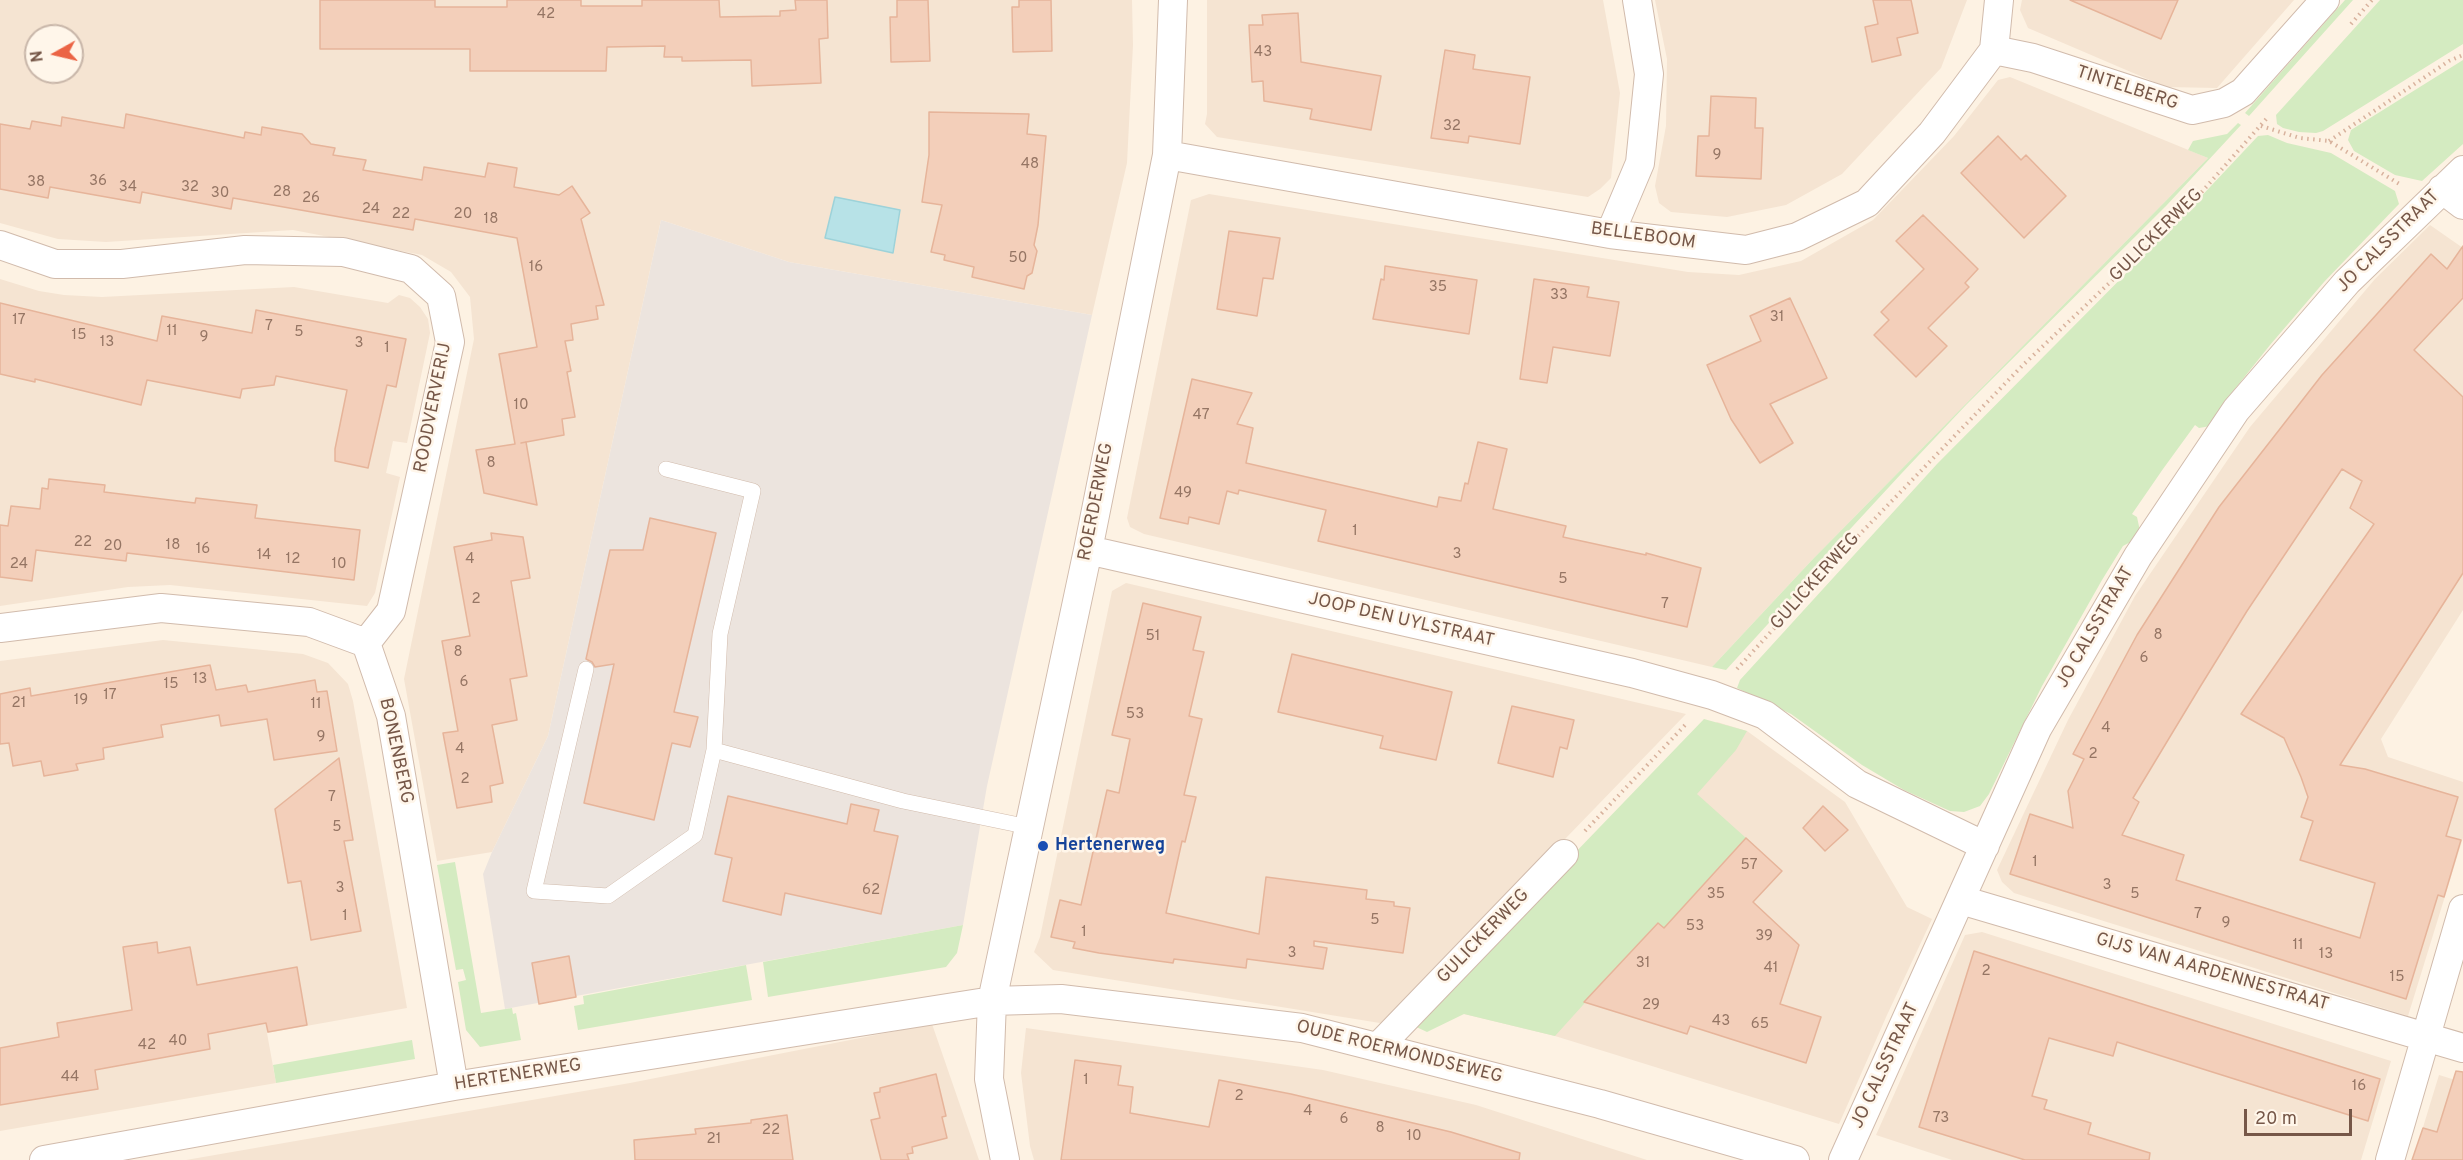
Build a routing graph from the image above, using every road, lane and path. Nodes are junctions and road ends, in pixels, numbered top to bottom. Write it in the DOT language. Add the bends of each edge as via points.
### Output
graph roads {
  1 [pos="1173,0"];
  2 [pos="1637,0"];
  3 [pos="1999,0"];
  4 [pos="2325,0"];
  5 [pos="1994,50"];
  6 [pos="2463,55"];
  7 [pos="2329,141"];
  8 [pos="1167,155"];
  9 [pos="2463,170"];
  10 [pos="2444,199"];
  11 [pos="1610,234"];
  12 [pos="0,245"];
  13 [pos="666,469"];
  14 [pos="1088,550"];
  15 [pos="0,628"];
  16 [pos="366,643"];
  17 [pos="586,669"];
  18 [pos="1712,695"];
  19 [pos="714,750"];
  20 [pos="1029,827"];
  21 [pos="1985,846"];
  22 [pos="1564,854"];
  23 [pos="1961,900"];
  24 [pos="2463,909"];
  25 [pos="992,1001"];
  26 [pos="2425,1036"];
  27 [pos="1378,1047"];
  28 [pos="2463,1048"];
  29 [pos="454,1086"];
  30 [pos="44,1160"];
  31 [pos="1005,1160"];
  32 [pos="1796,1160"];
  33 [pos="1843,1160"];
  34 [pos="2390,1160"];
  1 -- 8 [label="street, ROERDERWEG"];
  2 -- 11 [label="street" via="1648,74 1641,163"];
  3 -- 5 [label="street"];
  4 -- 5 [label="street, TINTELBERG" via="2243,92 2224,103 2192,110 2032,58"];
  5 -- 11 [label="street, BELLEBOOM" via="1932,133 1867,204 1797,237 1746,250"];
  6 -- 7 [label="path"];
  7 -- 10 [label="path"];
  7 -- 18 [label="path, GULICKERWEG" via="2300,138 2260,125 2184,212 2022,366"];
  8 -- 11 [label="street, BELLEBOOM"];
  8 -- 14 [label="street, ROERDERWEG"];
  9 -- 10 [label="street, JO CALSSTRAAT"];
  10 -- 21 [label="street, JO CALSSTRAAT" via="2347,282 2236,410 2138,556 2043,719"];
  12 -- 16 [label="street, ROODVERVERIJ" via="55,264 122,264 245,250 343,252 411,269 441,296 450,342 391,611"];
  13 -- 19 [label="lane" via="753,491 720,634"];
  14 -- 18 [label="street, JOOP DEN UYLSTRAAT" via="1632,673"];
  14 -- 20 [label="street, ROERDERWEG"];
  15 -- 16 [label="street" via="162,608 309,622"];
  16 -- 29 [label="street, BONENBERG" via="391,716"];
  17 -- 19 [label="lane" via="534,891 608,896 695,835"];
  18 -- 21 [label="street" via="1765,716 1857,784"];
  18 -- 22 [label="path, GULICKERWEG"];
  19 -- 20 [label="lane" via="903,801"];
  20 -- 25 [label="street, ROERDERWEG"];
  21 -- 23 [label="street, JO CALSSTRAAT"];
  22 -- 27 [label="street, GULICKERWEG"];
  23 -- 26 [label="street, GIJS VAN AARDENNESTRAAT"];
  23 -- 33 [label="street, JO CALSSTRAAT"];
  24 -- 26 [label="street"];
  25 -- 27 [label="street, OUDE ROERMONDSEWEG" via="1061,999 1291,1026"];
  25 -- 29 [label="street, HERTENERWEG"];
  25 -- 31 [label="street, ROERDERWEG" via="989,1079"];
  26 -- 28 [label="street, GIJS VAN AARDENNESTRAAT"];
  26 -- 34 [label="street"];
  27 -- 32 [label="street, OUDE ROERMONDSEWEG"];
  29 -- 30 [label="street, HERTENERWEG"];
}
